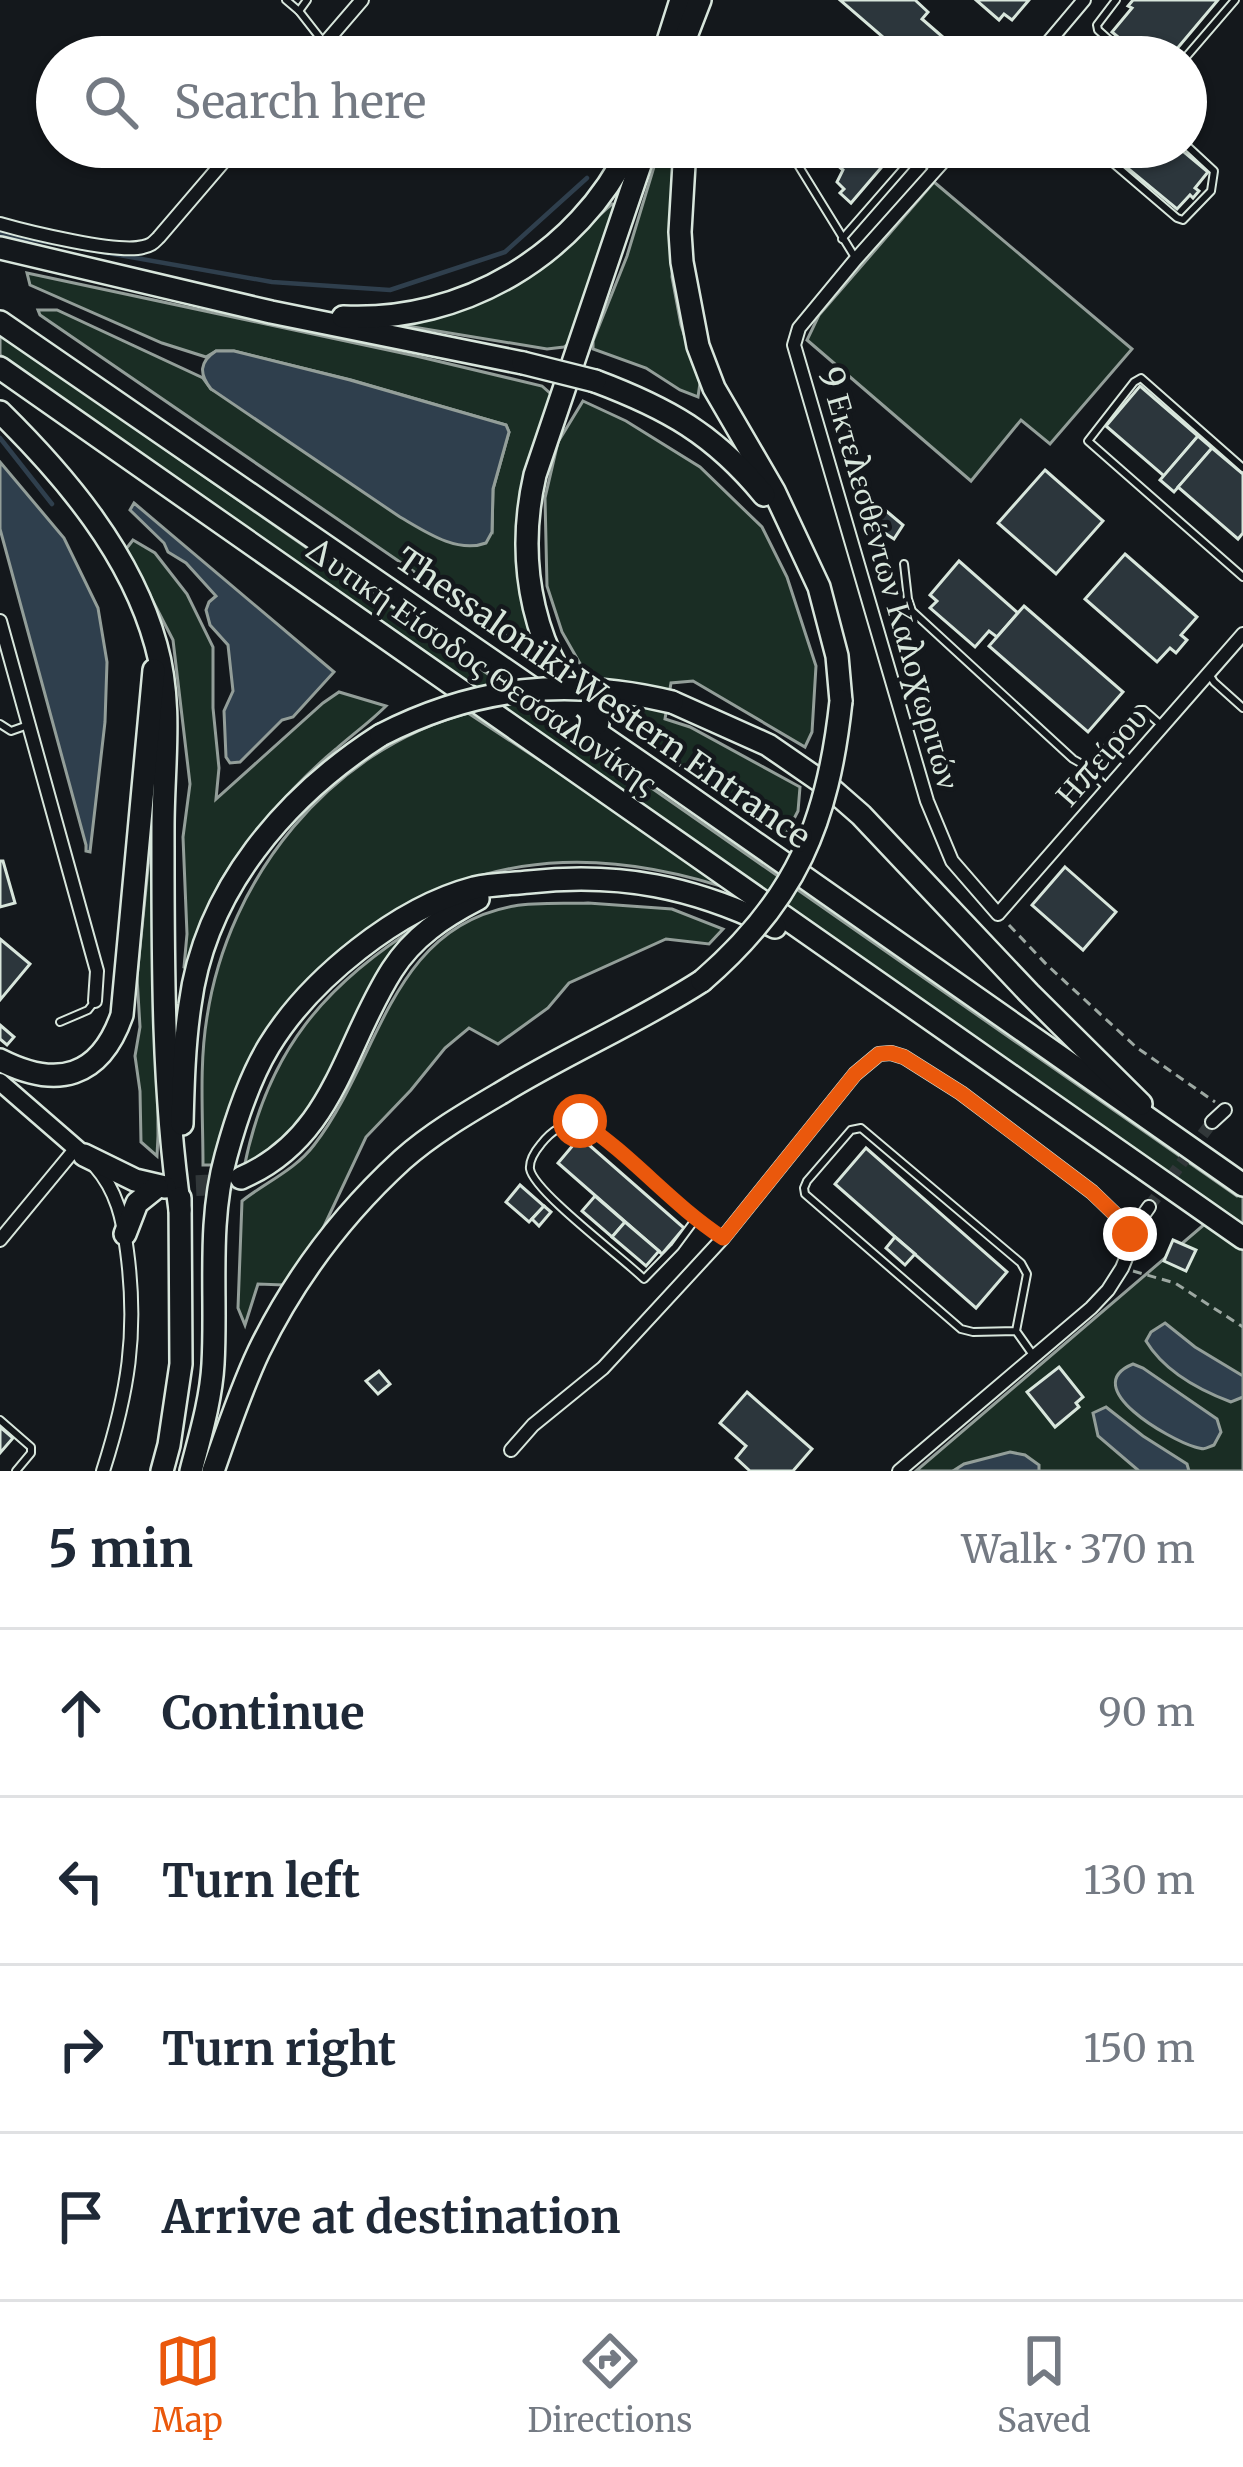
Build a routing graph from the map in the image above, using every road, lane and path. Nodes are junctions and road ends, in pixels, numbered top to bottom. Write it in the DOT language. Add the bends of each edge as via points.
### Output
graph roads {
  1 [pos="286,0"];
  2 [pos="307,0"];
  3 [pos="362,0"];
  4 [pos="681,0"];
  5 [pos="703,0"];
  6 [pos="1084,0"];
  7 [pos="1116,0"];
  8 [pos="1235,0"];
  9 [pos="299,11"];
  10 [pos="319,36"];
  11 [pos="330,36"];
  12 [pos="670,36"];
  13 [pos="687,36"];
  14 [pos="696,36"];
  15 [pos="1055,36"];
  16 [pos="1105,36"];
  17 [pos="1204,36"];
  18 [pos="1207,164"];
  19 [pos="218,168"];
  20 [pos="618,168"];
  21 [pos="639,168"];
  22 [pos="684,168"];
  23 [pos="800,168"];
  24 [pos="899,168"];
  25 [pos="931,168"];
  26 [pos="938,168"];
  27 [pos="1120,168"];
  28 [pos="935,172"];
  29 [pos="0,224"];
  30 [pos="842,239"];
  31 [pos="0,248"];
  32 [pos="856,259"];
  33 [pos="271,313"];
  34 [pos="0,322"];
  35 [pos="0,368"];
  36 [pos="0,412"];
  37 [pos="1243,468"];
  38 [pos="787,523"];
  39 [pos="904,564"];
  40 [pos="1243,577"];
  41 [pos="0,621"];
  42 [pos="1243,634"];
  43 [pos="156,645"];
  44 [pos="1209,674"];
  45 [pos="1243,708"];
  46 [pos="0,724"];
  47 [pos="28,725"];
  48 [pos="1163,727"];
  49 [pos="1091,769"];
  50 [pos="667,781"];
  51 [pos="1108,789"];
  52 [pos="510,884"];
  53 [pos="998,914"];
  54 [pos="94,1000"];
  55 [pos="926,1015"];
  56 [pos="60,1022"];
  57 [pos="0,1060"];
  58 [pos="0,1082"];
  59 [pos="1225,1110"];
  60 [pos="1212,1122"];
  61 [pos="1166,1131"];
  62 [pos="80,1151"];
  63 [pos="241,1178"];
  64 [pos="1243,1185"];
  65 [pos="1149,1207"];
  66 [pos="180,1210"];
  67 [pos="695,1220"];
  68 [pos="125,1234"];
  69 [pos="1130,1234"];
  70 [pos="723,1238"];
  71 [pos="1243,1238"];
  72 [pos="0,1240"];
  73 [pos="1122,1268"];
  74 [pos="1243,1327"];
  75 [pos="1016,1331"];
  76 [pos="1034,1355"];
  77 [pos="0,1420"];
  78 [pos="512,1450"];
  79 [pos="16,1471"];
  80 [pos="104,1471"];
  81 [pos="162,1471"];
  82 [pos="190,1471"];
  83 [pos="213,1471"];
  84 [pos="899,1471"];
  1 -- 9 [label="lane"];
  2 -- 9 [label="lane"];
  3 -- 11 [label="street"];
  4 -- 12 [label="highway"];
  5 -- 13 [label="highway"];
  5 -- 14 [label="highway"];
  6 -- 15 [label="street"];
  7 -- 16 [label="lane" via="1097,26"];
  8 -- 17 [label="lane"];
  9 -- 10 [label="lane"];
  18 -- 27 [label="lane" via="1211,191 1183,220"];
  19 -- 29 [label="street" via="151,244 80,242"];
  20 -- 33 [label="highway" via="555,244 473,295 364,318"];
  21 -- 50 [label="highway" via="535,475 526,558 539,625 567,684 587,712"];
  22 -- 38 [label="highway" via="682,262 698,346"];
  23 -- 30 [label="lane"];
  24 -- 30 [label="lane"];
  25 -- 28 [label="lane"];
  26 -- 28 [label="street, 9 Εκτελεσθέντων Καλοχωριτών"];
  28 -- 32 [label="street, 9 Εκτελεσθέντων Καλοχωριτών"];
  30 -- 32 [label="lane"];
  31 -- 33 [label="highway"];
  32 -- 53 [label="street, 9 Εκτελεσθέντων Καλοχωριτών" via="800,328 795,351 927,801 952,862"];
  33 -- 38 [label="highway, bridge" via="523,363 664,409 746,472"];
  34 -- 50 [label="highway, Thessaloniki Western Entrance"];
  35 -- 55 [label="highway, Δυτική Είσοδος Θεσσαλονίκης"];
  36 -- 43 [label="highway" via="102,530"];
  37 -- 40 [label="lane" via="1142,378 1088,441"];
  38 -- 83 [label="highway, bridge" via="829,618 841,701 816,827 779,899 702,981 504,1090 433,1136 363,1199 302,1273 258,1353"];
  39 -- 49 [label="lane" via="913,611"];
  41 -- 47 [label="street"];
  42 -- 44 [label="street, Ηπείρου"];
  43 -- 57 [label="highway" via="116,1032 97,1059 73,1074 28,1073"];
  43 -- 66 [label="highway" via="167,723 166,1068"];
  44 -- 45 [label="lane"];
  44 -- 48 [label="street, Ηπείρου"];
  46 -- 47 [label="lane" via="11,731"];
  47 -- 54 [label="street" via="97,971"];
  48 -- 49 [label="lane" via="1139,710"];
  48 -- 51 [label="street, Ηπείρου"];
  49 -- 51 [label="lane"];
  50 -- 61 [label="highway, Thessaloniki Western Entrance"];
  51 -- 53 [label="street, Ηπείρου"];
  52 -- 55 [label="highway" via="627,880 718,902"];
  52 -- 63 [label="highway" via="414,942 317,1116 282,1155"];
  52 -- 82 [label="highway" via="439,901 390,926 321,985 268,1048 216,1199 213,1368"];
  53 -- 59 [label="path" via="1136,1047"];
  54 -- 56 [label="lane"];
  55 -- 71 [label="highway"];
  58 -- 62 [label="street"];
  59 -- 60 [label="street"];
  61 -- 64 [label="highway"];
  61 -- 66 [label="highway, bridge" via="862,815 768,745 672,702 601,688 520,690 437,710 381,735 298,798 253,851 218,911 190,1001"];
  62 -- 68 [label="street" via="112,1191"];
  62 -- 68 [label="highway" via="161,1187 137,1203"];
  62 -- 72 [label="street"];
  65 -- 69 [label="street"];
  66 -- 81 [label="highway" via="182,1364"];
  67 -- 67 [label="lane" via="644,1279 537,1184 532,1156 563,1124 580,1121"];
  67 -- 70 [label="lane"];
  68 -- 80 [label="street" via="133,1337"];
  69 -- 70 [label="street" via="1092,1192 961,1093 891,1053 855,1074"];
  69 -- 73 [label="street"];
  70 -- 78 [label="street"];
  73 -- 74 [label="path" via="1175,1283"];
  73 -- 76 [label="street" via="1091,1308"];
  75 -- 75 [label="lane" via="1022,1263 861,1128 850,1130 807,1181 806,1194 961,1330"];
  75 -- 76 [label="lane"];
  76 -- 84 [label="street"];
  77 -- 79 [label="lane" via="32,1447"];
}
